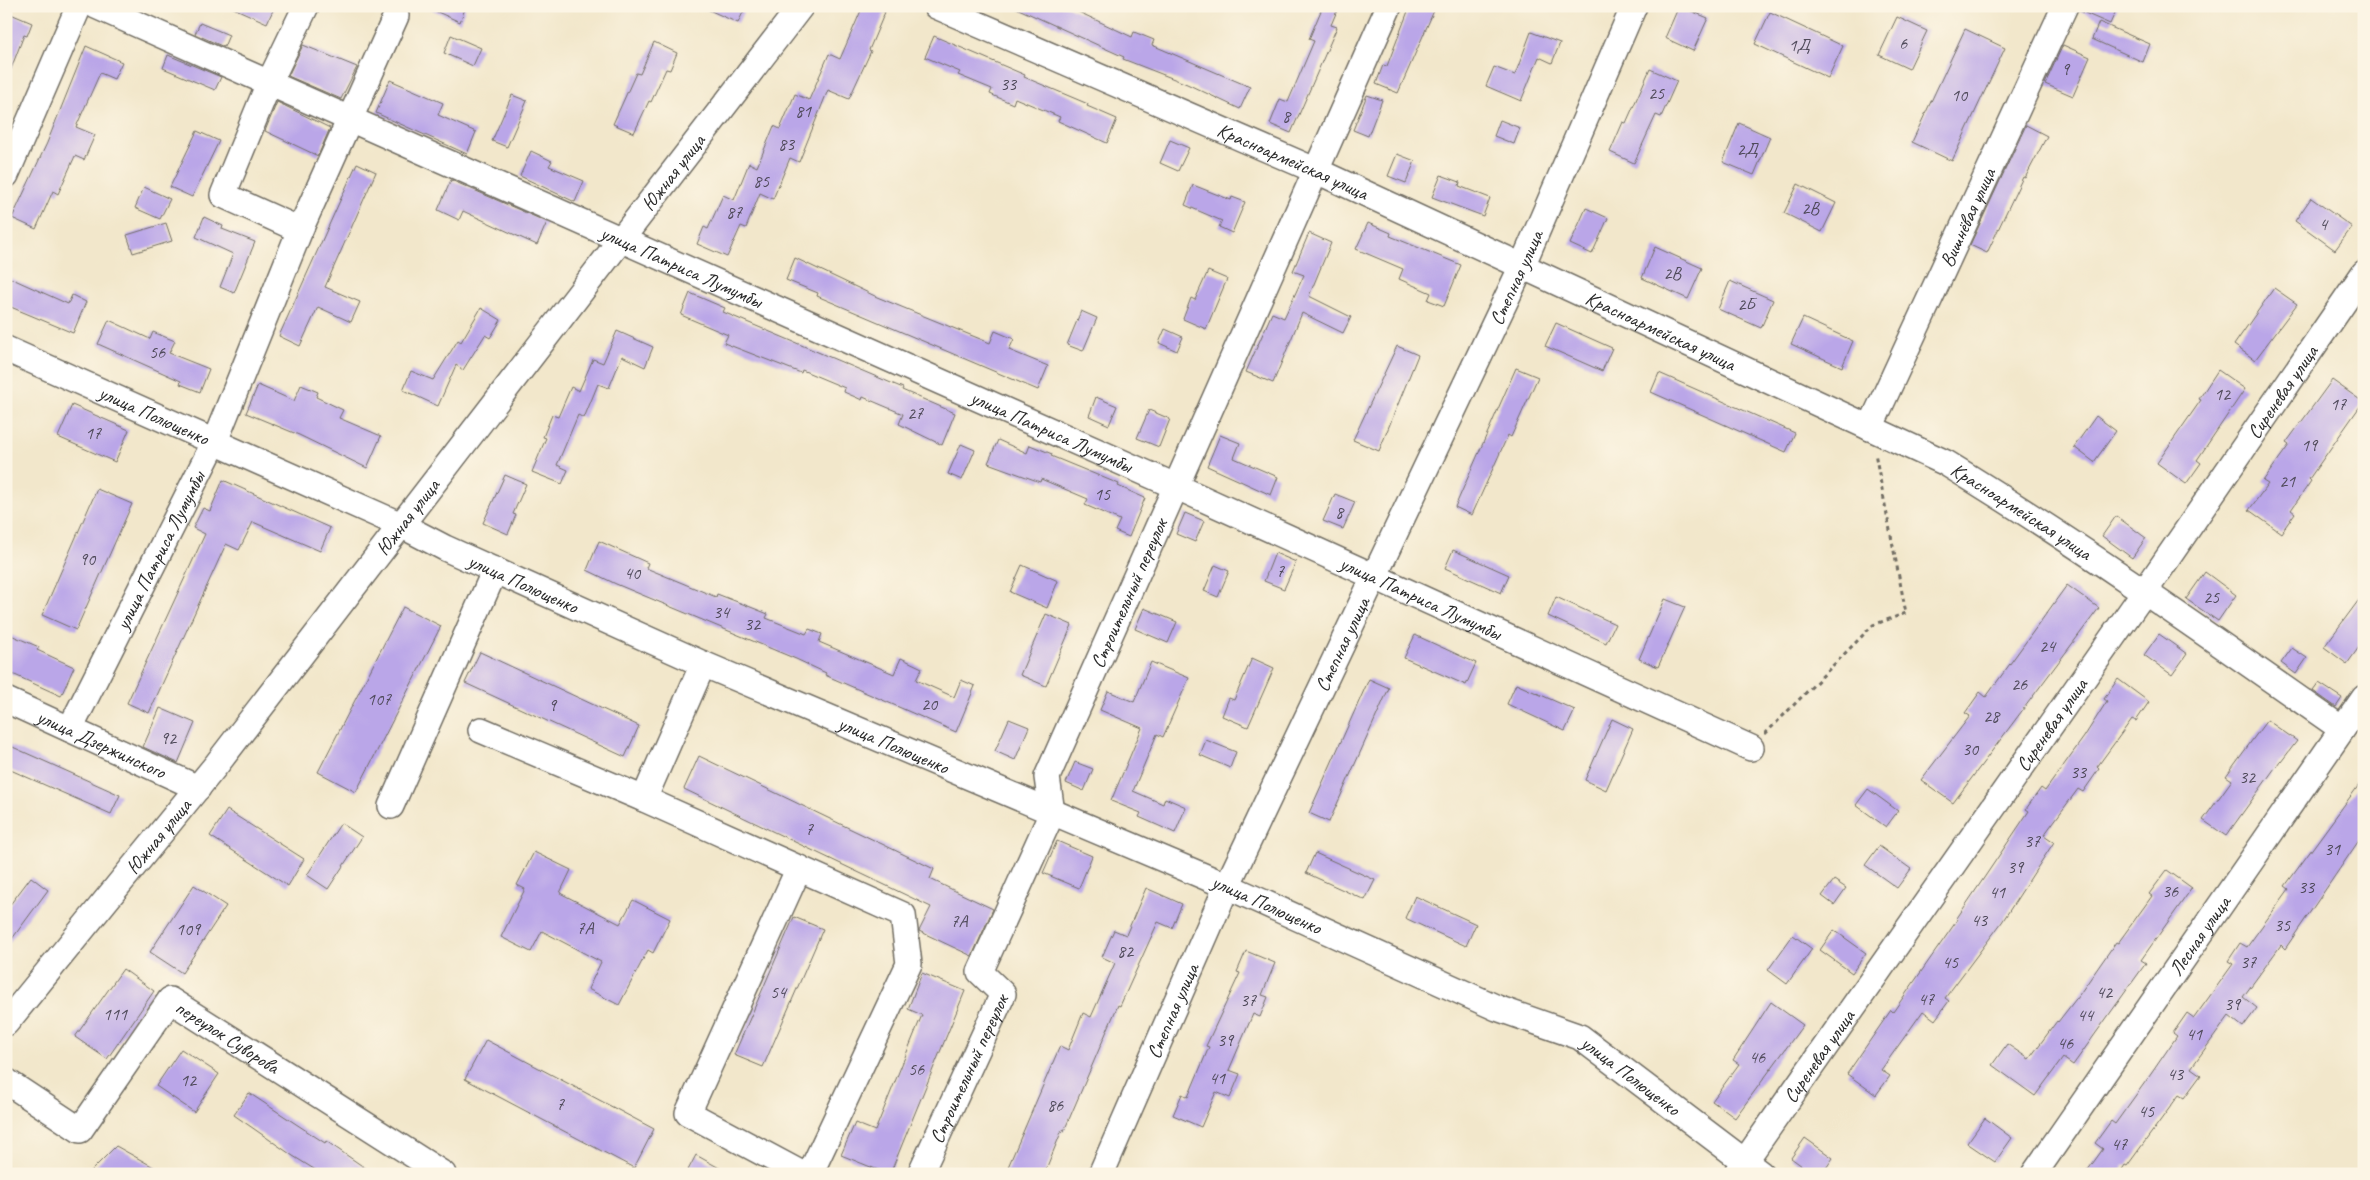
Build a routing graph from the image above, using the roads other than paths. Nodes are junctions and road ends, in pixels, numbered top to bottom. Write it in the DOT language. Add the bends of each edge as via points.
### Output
graph roads {
  1 [pos="80,6"];
  2 [pos="96,6"];
  3 [pos="306,6"];
  4 [pos="801,6"];
  5 [pos="936,6"];
  6 [pos="1389,6"];
  7 [pos="1634,6"];
  8 [pos="2065,6"];
  9 [pos="391,9"];
  10 [pos="269,83"];
  11 [pos="350,119"];
  12 [pos="1317,171"];
  13 [pos="6,175"];
  14 [pos="300,230"];
  15 [pos="621,240"];
  16 [pos="1522,266"];
  17 [pos="2364,274"];
  18 [pos="6,349"];
  19 [pos="1870,428"];
  20 [pos="215,441"];
  21 [pos="1175,486"];
  22 [pos="401,525"];
  23 [pos="494,570"];
  24 [pos="1374,577"];
  25 [pos="2145,591"];
  26 [pos="703,664"];
  27 [pos="2364,698"];
  28 [pos="6,700"];
  29 [pos="70,729"];
  30 [pos="2342,729"];
  31 [pos="481,730"];
  32 [pos="1751,748"];
  33 [pos="198,788"];
  34 [pos="644,799"];
  35 [pos="391,806"];
  36 [pos="1052,812"];
  37 [pos="799,868"];
  38 [pos="1227,886"];
  39 [pos="6,1023"];
  40 [pos="6,1081"];
  41 [pos="1747,1170"];
  42 [pos="443,1174"];
  43 [pos="802,1174"];
  44 [pos="810,1174"];
  45 [pos="920,1174"];
  46 [pos="1101,1174"];
  47 [pos="2034,1174"];
  1 -- 13 [label="street"];
  2 -- 10 [label="street, улица Патриса Лумумбы"];
  3 -- 10 [label="street"];
  4 -- 15 [label="street, Южная улица"];
  5 -- 12 [label="street, Красноармейская улица"];
  6 -- 12 [label="street, Строительный переулок"];
  7 -- 16 [label="street, Степная улица"];
  8 -- 19 [label="street, Вишнёвая улица"];
  9 -- 11 [label="street, улица Патриса Лумумбы"];
  10 -- 11 [label="street, улица Патриса Лумумбы"];
  10 -- 14 [label="street" via="223,195"];
  11 -- 14 [label="street, улица Патриса Лумумбы"];
  11 -- 15 [label="street, улица Патриса Лумумбы"];
  12 -- 16 [label="street, Красноармейская улица"];
  12 -- 21 [label="street, Строительный переулок"];
  14 -- 20 [label="street, улица Патриса Лумумбы"];
  15 -- 21 [label="street, улица Патриса Лумумбы"];
  15 -- 22 [label="street, Южная улица"];
  16 -- 19 [label="street, Красноармейская улица"];
  16 -- 24 [label="street, Степная улица"];
  17 -- 25 [label="street, Сиреневая улица"];
  18 -- 20 [label="street, улица Полющенко"];
  19 -- 25 [label="street, Красноармейская улица" via="1946,463"];
  20 -- 22 [label="street, улица Полющенко"];
  20 -- 29 [label="street, улица Патриса Лумумбы"];
  21 -- 24 [label="street, улица Патриса Лумумбы"];
  21 -- 36 [label="street, Строительный переулок" via="1047,777"];
  22 -- 23 [label="street, улица Полющенко"];
  22 -- 33 [label="street, Южная улица"];
  23 -- 26 [label="street, улица Полющенко"];
  23 -- 35 [label="street"];
  24 -- 32 [label="street, улица Патриса Лумумбы"];
  24 -- 38 [label="street, Степная улица"];
  25 -- 30 [label="street, Красноармейская улица"];
  25 -- 41 [label="street, Сиреневая улица"];
  26 -- 34 [label="street"];
  26 -- 36 [label="street, улица Полющенко"];
  27 -- 30 [label="street, Лесная улица"];
  28 -- 29 [label="street, улица Дзержинского"];
  29 -- 33 [label="street, улица Дзержинского"];
  30 -- 47 [label="street, Лесная улица"];
  31 -- 34 [label="street"];
  33 -- 39 [label="street, Южная улица"];
  34 -- 37 [label="street"];
  36 -- 38 [label="street, улица Полющенко"];
  36 -- 45 [label="street, Строительный переулок" via="980,972 1003,994"];
  37 -- 43 [label="street" via="688,1113"];
  37 -- 44 [label="street" via="903,915 908,964"];
  38 -- 41 [label="street, улица Полющенко" via="1497,1008 1580,1037"];
  38 -- 46 [label="street, Степная улица"];
  40 -- 42 [label="street, переулок Суворова" via="80,1130 170,1000"];
}
